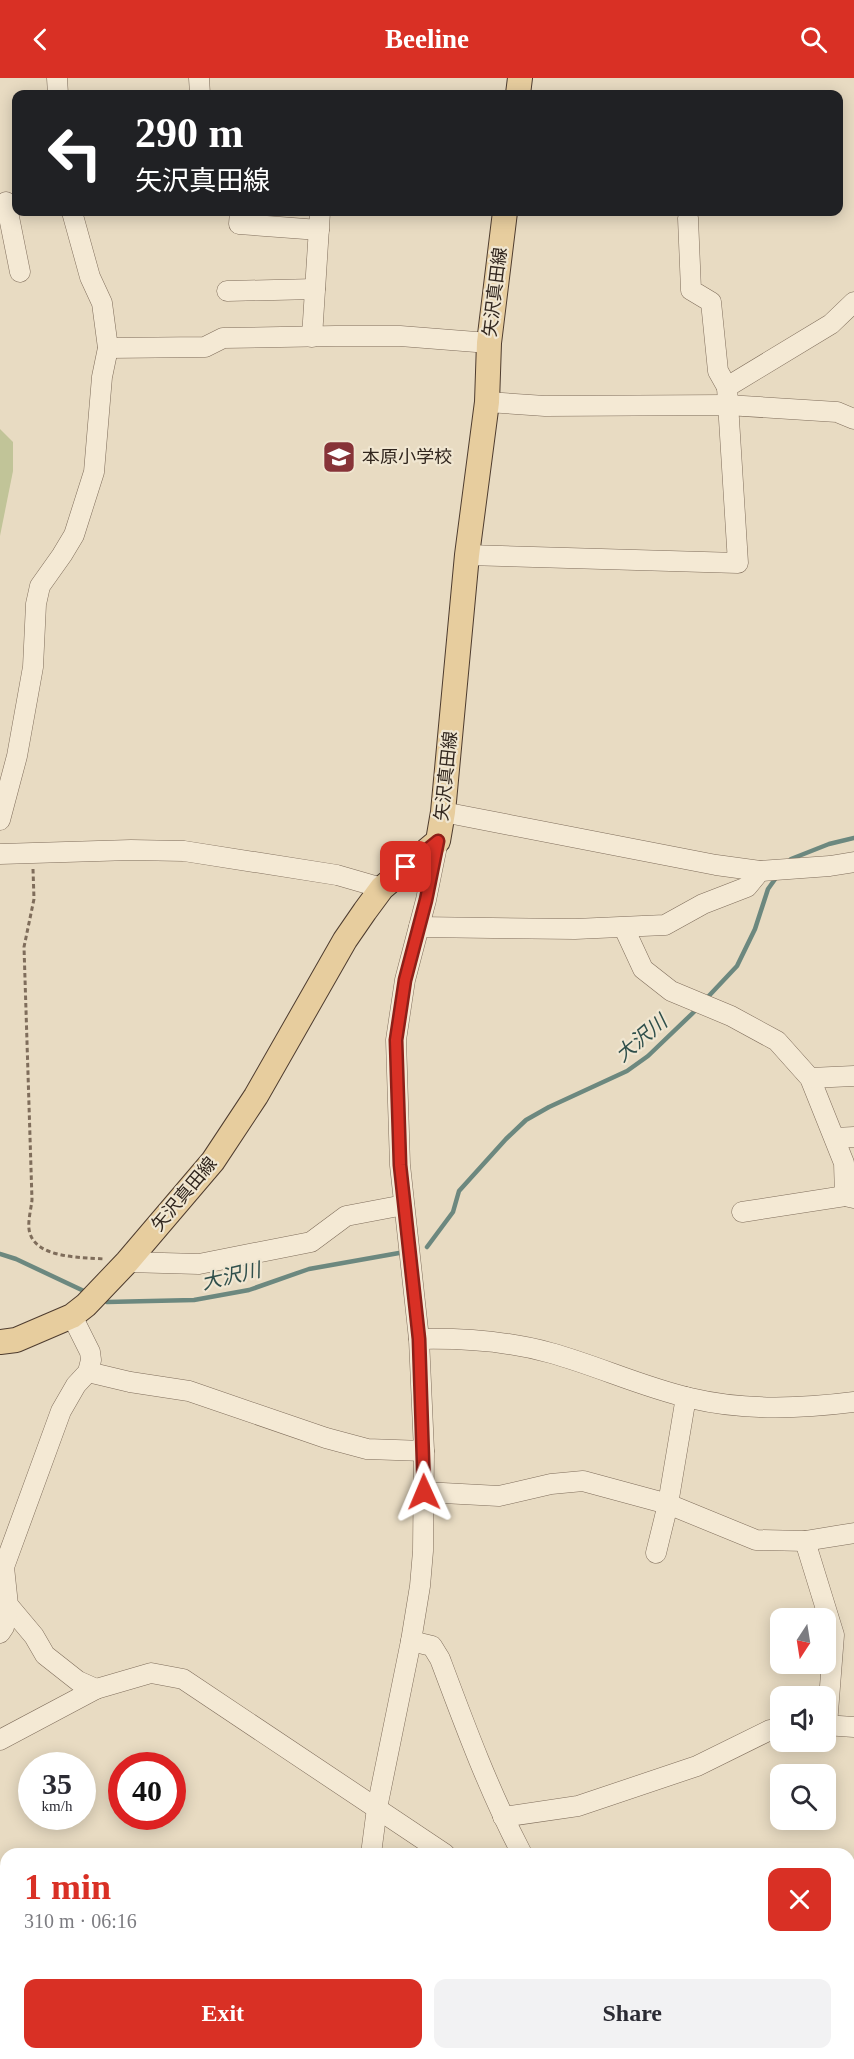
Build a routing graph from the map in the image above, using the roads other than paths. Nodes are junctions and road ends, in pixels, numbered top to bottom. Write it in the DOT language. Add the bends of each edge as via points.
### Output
graph roads {
  1 [pos="7,202"];
  2 [pos="73,216"];
  3 [pos="240,216"];
  4 [pos="505,216"];
  5 [pos="688,218"];
  6 [pos="319,221"];
  7 [pos="20,272"];
  8 [pos="315,289"];
  9 [pos="227,291"];
  10 [pos="854,302"];
  11 [pos="312,337"];
  12 [pos="489,343"];
  13 [pos="108,348"];
  14 [pos="727,396"];
  15 [pos="486,402"];
  16 [pos="854,419"];
  17 [pos="467,555"];
  18 [pos="443,812"];
  19 [pos="0,820"];
  20 [pos="438,841"];
  21 [pos="0,854"];
  22 [pos="854,862"];
  23 [pos="760,871"];
  24 [pos="381,888"];
  25 [pos="418,927"];
  26 [pos="624,928"];
  27 [pos="854,1076"];
  28 [pos="810,1078"];
  29 [pos="844,1138"];
  30 [pos="850,1197"];
  31 [pos="404,1205"];
  32 [pos="742,1212"];
  33 [pos="127,1262"];
  34 [pos="72,1316"];
  35 [pos="419,1339"];
  36 [pos="0,1342"];
  37 [pos="88,1372"];
  38 [pos="686,1397"];
  39 [pos="854,1402"];
  40 [pos="424,1451"];
  41 [pos="424,1492"];
  42 [pos="668,1504"];
  43 [pos="854,1533"];
  44 [pos="805,1542"];
  45 [pos="656,1553"];
  46 [pos="2,1565"];
  47 [pos="8,1605"];
  48 [pos="0,1633"];
  49 [pos="411,1641"];
  50 [pos="829,1686"];
  51 [pos="96,1689"];
  52 [pos="836,1726"];
  53 [pos="854,1727"];
  54 [pos="770,1730"];
  55 [pos="0,1740"];
  56 [pos="377,1808"];
  57 [pos="503,1817"];
  58 [pos="372,1848"];
  59 [pos="436,1848"];
  60 [pos="519,1848"];
  1 -- 7 [label="street"];
  2 -- 13 [label="street" via="90,277 102,303"];
  3 -- 6 [label="street" via="239,224"];
  4 -- 12 [label="main road, 矢沢真田線"];
  5 -- 14 [label="street" via="691,290 711,302 718,371"];
  6 -- 8 [label="street"];
  8 -- 9 [label="street"];
  8 -- 11 [label="street"];
  10 -- 14 [label="street" via="831,324"];
  11 -- 12 [label="street" via="400,336"];
  11 -- 13 [label="street" via="222,338 205,347"];
  12 -- 15 [label="main road, 矢沢真田線"];
  13 -- 19 [label="street" via="94,472 74,534 40,586 33,667"];
  14 -- 15 [label="street" via="545,406"];
  14 -- 16 [label="street" via="837,412"];
  14 -- 17 [label="street" via="738,563"];
  15 -- 17 [label="main road, 矢沢真田線"];
  17 -- 18 [label="main road, 矢沢真田線"];
  18 -- 20 [label="main road, 矢沢真田線"];
  18 -- 23 [label="street"];
  20 -- 24 [label="main road, 矢沢真田線"];
  20 -- 25 [label="street"];
  21 -- 24 [label="street" via="184,851 337,875"];
  22 -- 23 [label="street"];
  23 -- 26 [label="street" via="747,887 703,904 665,925"];
  24 -- 33 [label="main road, 矢沢真田線" via="345,940 256,1096 213,1161"];
  25 -- 26 [label="street"];
  25 -- 31 [label="street" via="396,1040"];
  26 -- 28 [label="street" via="642,969 671,991 777,1041"];
  27 -- 28 [label="street"];
  28 -- 29 [label="street"];
  29 -- 30 [label="street"];
  30 -- 32 [label="street"];
  31 -- 33 [label="street" via="346,1216 310,1242 199,1264"];
  31 -- 35 [label="street"];
  33 -- 34 [label="main road, 矢沢真田線"];
  34 -- 36 [label="main road, 矢沢真田線" via="16,1340"];
  34 -- 37 [label="street" via="90,1352"];
  35 -- 38 [label="street" via="502,1342"];
  35 -- 40 [label="street"];
  37 -- 40 [label="street" via="189,1391 368,1449"];
  37 -- 46 [label="street" via="76,1384 62,1411"];
  38 -- 39 [label="street" via="760,1408"];
  38 -- 42 [label="street"];
  40 -- 41 [label="street"];
  41 -- 42 [label="street" via="499,1496 583,1481"];
  41 -- 49 [label="street" via="420,1586"];
  42 -- 44 [label="street" via="756,1539"];
  42 -- 45 [label="street"];
  43 -- 44 [label="street"];
  44 -- 50 [label="street" via="834,1635"];
  46 -- 47 [label="street"];
  47 -- 48 [label="street"];
  47 -- 51 [label="street" via="45,1655 78,1681"];
  49 -- 56 [label="street"];
  49 -- 57 [label="street" via="432,1646 441,1659 476,1757"];
  51 -- 55 [label="street"];
  51 -- 56 [label="street" via="152,1673 183,1679"];
  52 -- 53 [label="street"];
  54 -- 57 [label="street" via="697,1766 578,1806"];
  56 -- 58 [label="street"];
  56 -- 59 [label="street"];
  57 -- 60 [label="street"];
}
